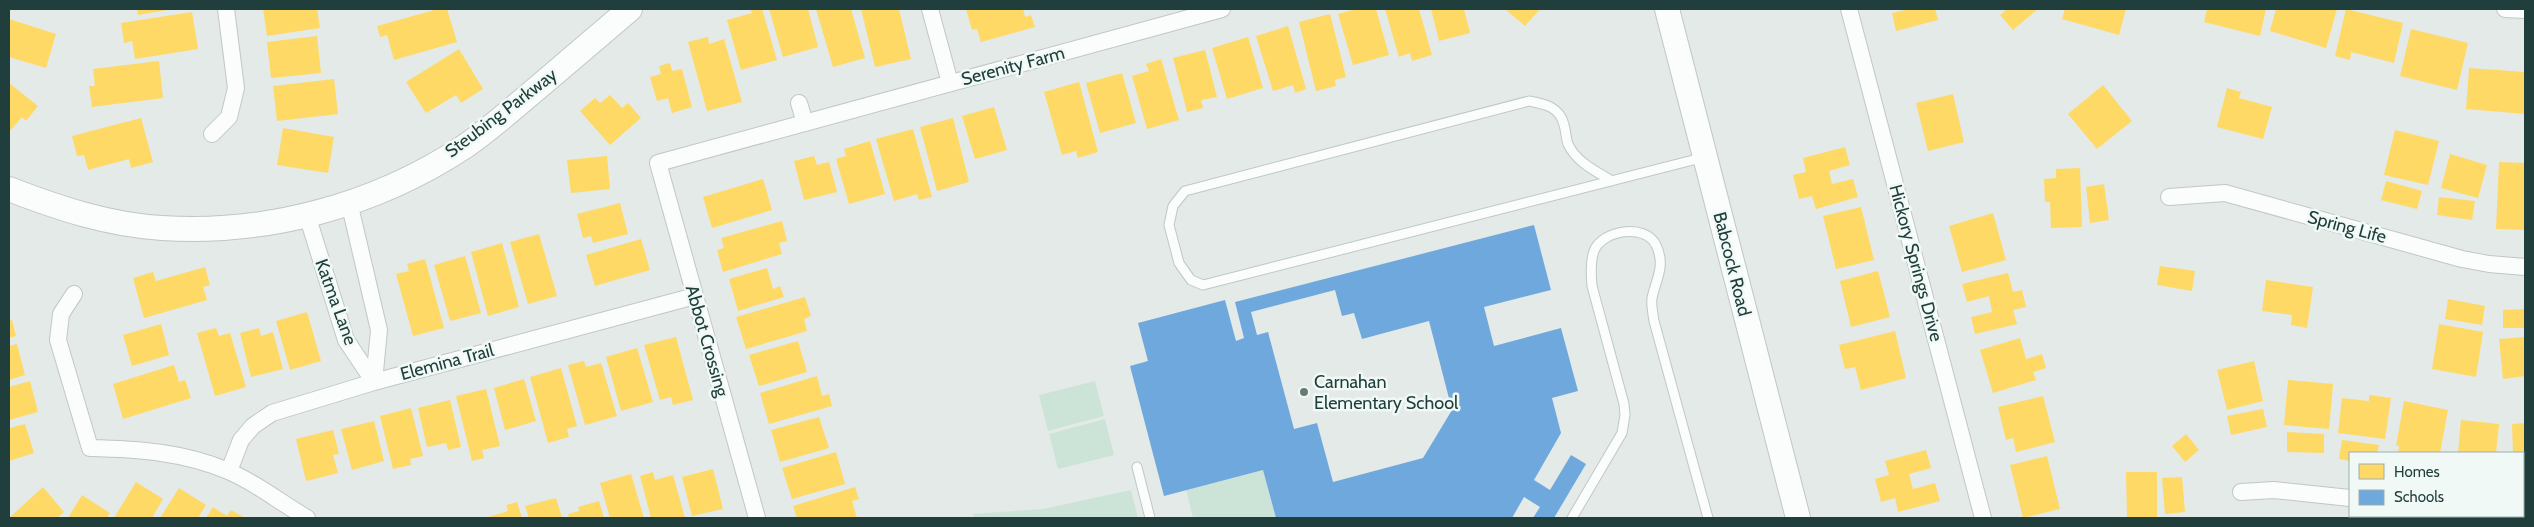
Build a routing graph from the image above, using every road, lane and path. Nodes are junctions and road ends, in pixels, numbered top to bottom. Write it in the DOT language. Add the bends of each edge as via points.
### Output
graph roads {
  1 [pos="226,9"];
  2 [pos="630,9"];
  3 [pos="930,9"];
  4 [pos="1222,9"];
  5 [pos="1667,9"];
  6 [pos="1849,9"];
  7 [pos="2505,9"];
  8 [pos="2525,10"];
  9 [pos="1204,11"];
  10 [pos="950,83"];
  11 [pos="799,103"];
  12 [pos="805,122"];
  13 [pos="212,134"];
  14 [pos="1705,157"];
  15 [pos="658,163"];
  16 [pos="1612,181"];
  17 [pos="9,189"];
  18 [pos="2169,197"];
  19 [pos="349,202"];
  20 [pos="307,215"];
  21 [pos="2525,267"];
  22 [pos="74,294"];
  23 [pos="695,296"];
  24 [pos="374,382"];
  25 [pos="1137,467"];
  26 [pos="229,471"];
  27 [pos="2242,492"];
  28 [pos="2349,498"];
  29 [pos="307,518"];
  30 [pos="757,518"];
  31 [pos="1150,518"];
  32 [pos="1572,518"];
  33 [pos="1708,518"];
  34 [pos="1798,518"];
  35 [pos="1983,518"];
  1 -- 13 [label="street" via="236,88 228,117"];
  2 -- 19 [label="street, Steubing Parkway" via="464,147 379,193"];
  3 -- 10 [label="street"];
  4 -- 9 [label="street, Serenity Farm"];
  5 -- 14 [label="street, Babcock Road"];
  6 -- 35 [label="street, Hickory Springs Drive"];
  7 -- 8 [label="street"];
  9 -- 10 [label="street, Serenity Farm"];
  10 -- 12 [label="street, Serenity Farm"];
  11 -- 12 [label="street"];
  12 -- 15 [label="street, Serenity Farm"];
  14 -- 16 [label="lane"];
  14 -- 34 [label="street, Babcock Road"];
  15 -- 23 [label="street, Abbot Crossing"];
  16 -- 16 [label="lane" via="1588,167 1568,145 1564,123 1558,112 1547,104 1529,101 1185,191 1173,206 1169,225 1179,263 1191,280 1203,285"];
  17 -- 20 [label="street, Steubing Parkway" via="96,218 161,228 225,229"];
  18 -- 21 [label="street, Spring Life" via="2225,193 2462,259"];
  19 -- 20 [label="street, Steubing Parkway"];
  19 -- 24 [label="street, Katma Lane" via="379,330"];
  20 -- 24 [label="street, Katma Lane" via="346,340"];
  22 -- 26 [label="street" via="61,314 58,340 90,448 144,449 185,457"];
  23 -- 24 [label="street, Elemina Trail"];
  23 -- 30 [label="street, Abbot Crossing"];
  24 -- 26 [label="street, Elemina Trail" via="272,413 253,426 241,440"];
  25 -- 31 [label="lane"];
  26 -- 29 [label="street"];
  27 -- 28 [label="street" via="2274,490"];
  32 -- 33 [label="lane" via="1622,434 1624,404 1591,272 1594,250 1609,236 1625,232 1649,237 1656,245 1661,266 1652,298 1654,321"];
}
